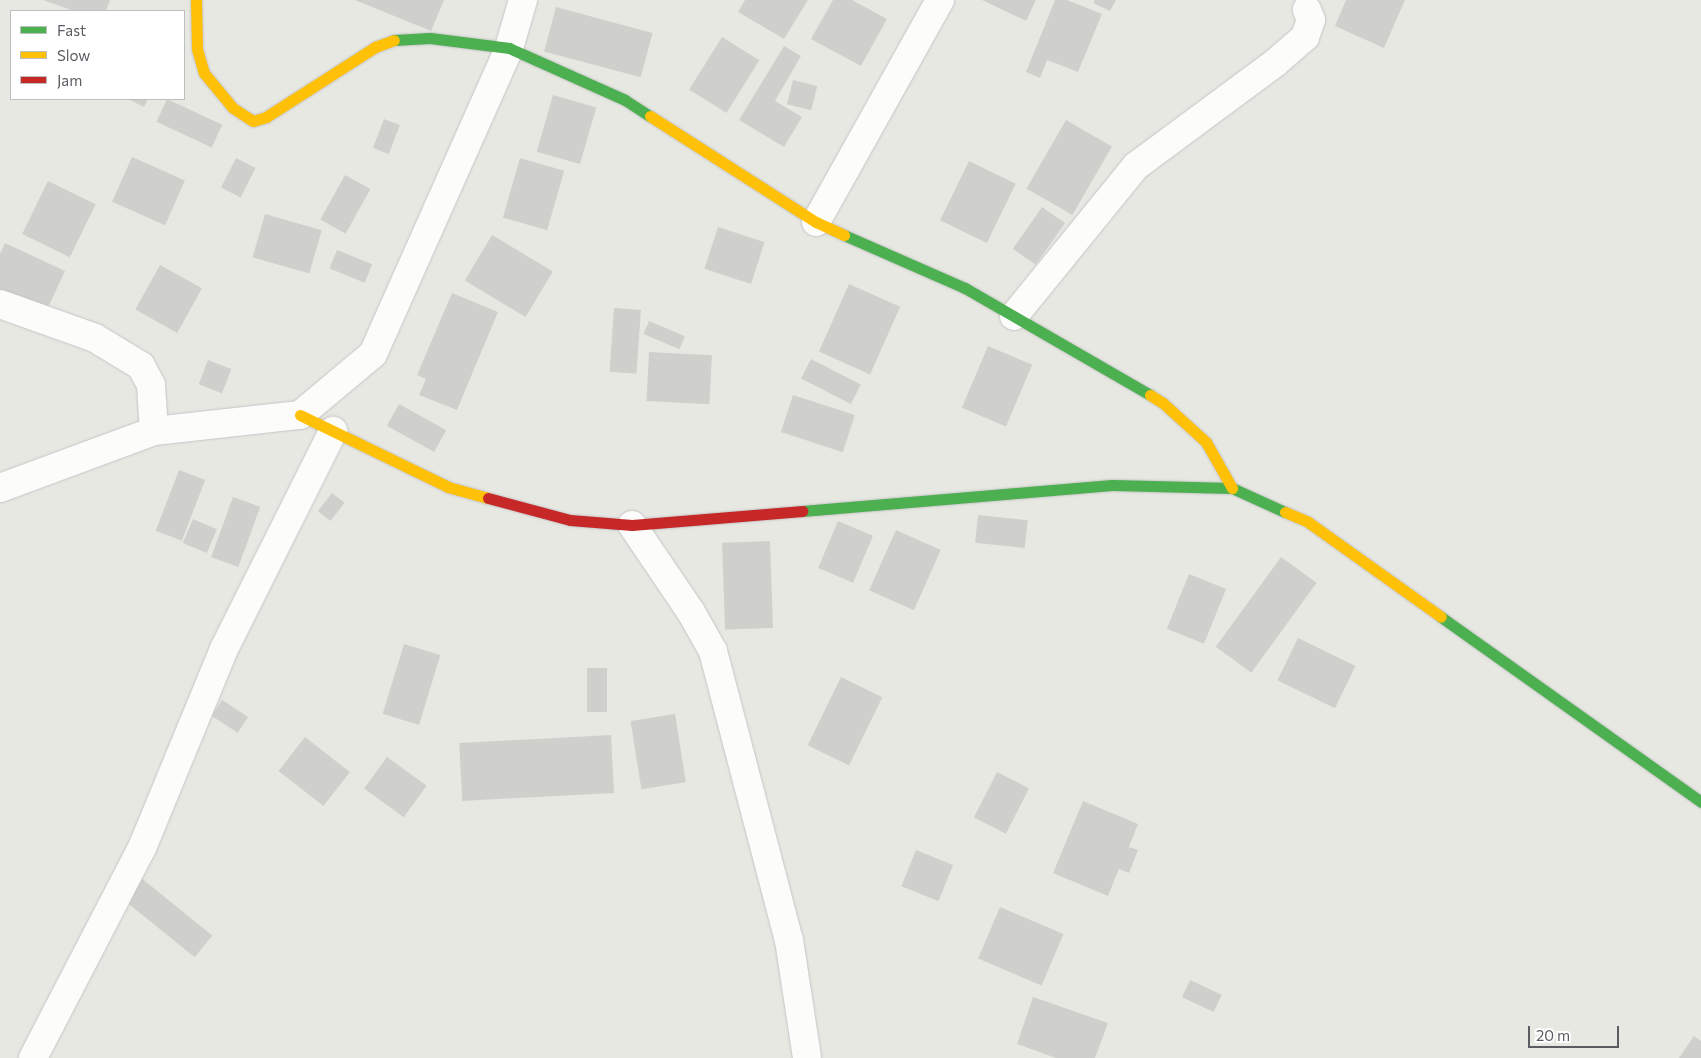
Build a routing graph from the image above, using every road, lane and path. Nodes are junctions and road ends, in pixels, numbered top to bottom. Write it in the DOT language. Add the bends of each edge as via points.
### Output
graph roads {
  1 [pos="196,0"];
  2 [pos="522,0"];
  3 [pos="940,0"];
  4 [pos="1307,10"];
  5 [pos="509,48"];
  6 [pos="816,222"];
  7 [pos="0,304"];
  8 [pos="1014,316"];
  9 [pos="300,415"];
  10 [pos="333,431"];
  11 [pos="154,432"];
  12 [pos="0,488"];
  13 [pos="1232,488"];
  14 [pos="632,525"];
  15 [pos="1701,802"];
  16 [pos="33,1058"];
  17 [pos="806,1058"];
  1 -- 5 [label="street" via="198,49 204,73 233,108 253,121 266,118 375,48 402,38 430,38"];
  2 -- 5 [label="street"];
  3 -- 6 [label="street"];
  4 -- 8 [label="street" via="1311,20 1305,37 1119,182"];
  5 -- 6 [label="street" via="625,100"];
  5 -- 9 [label="street" via="373,354"];
  6 -- 8 [label="street" via="965,288"];
  7 -- 11 [label="street" via="94,338 142,366 151,385"];
  8 -- 13 [label="street" via="1163,402 1206,442"];
  9 -- 10 [label="street"];
  9 -- 11 [label="street"];
  10 -- 14 [label="street" via="448,487 570,520"];
  10 -- 16 [label="street" via="224,649 142,848"];
  11 -- 12 [label="street"];
  13 -- 14 [label="street" via="1112,485"];
  13 -- 15 [label="street" via="1308,522"];
  14 -- 17 [label="street" via="691,612 713,651 789,940"];
}
